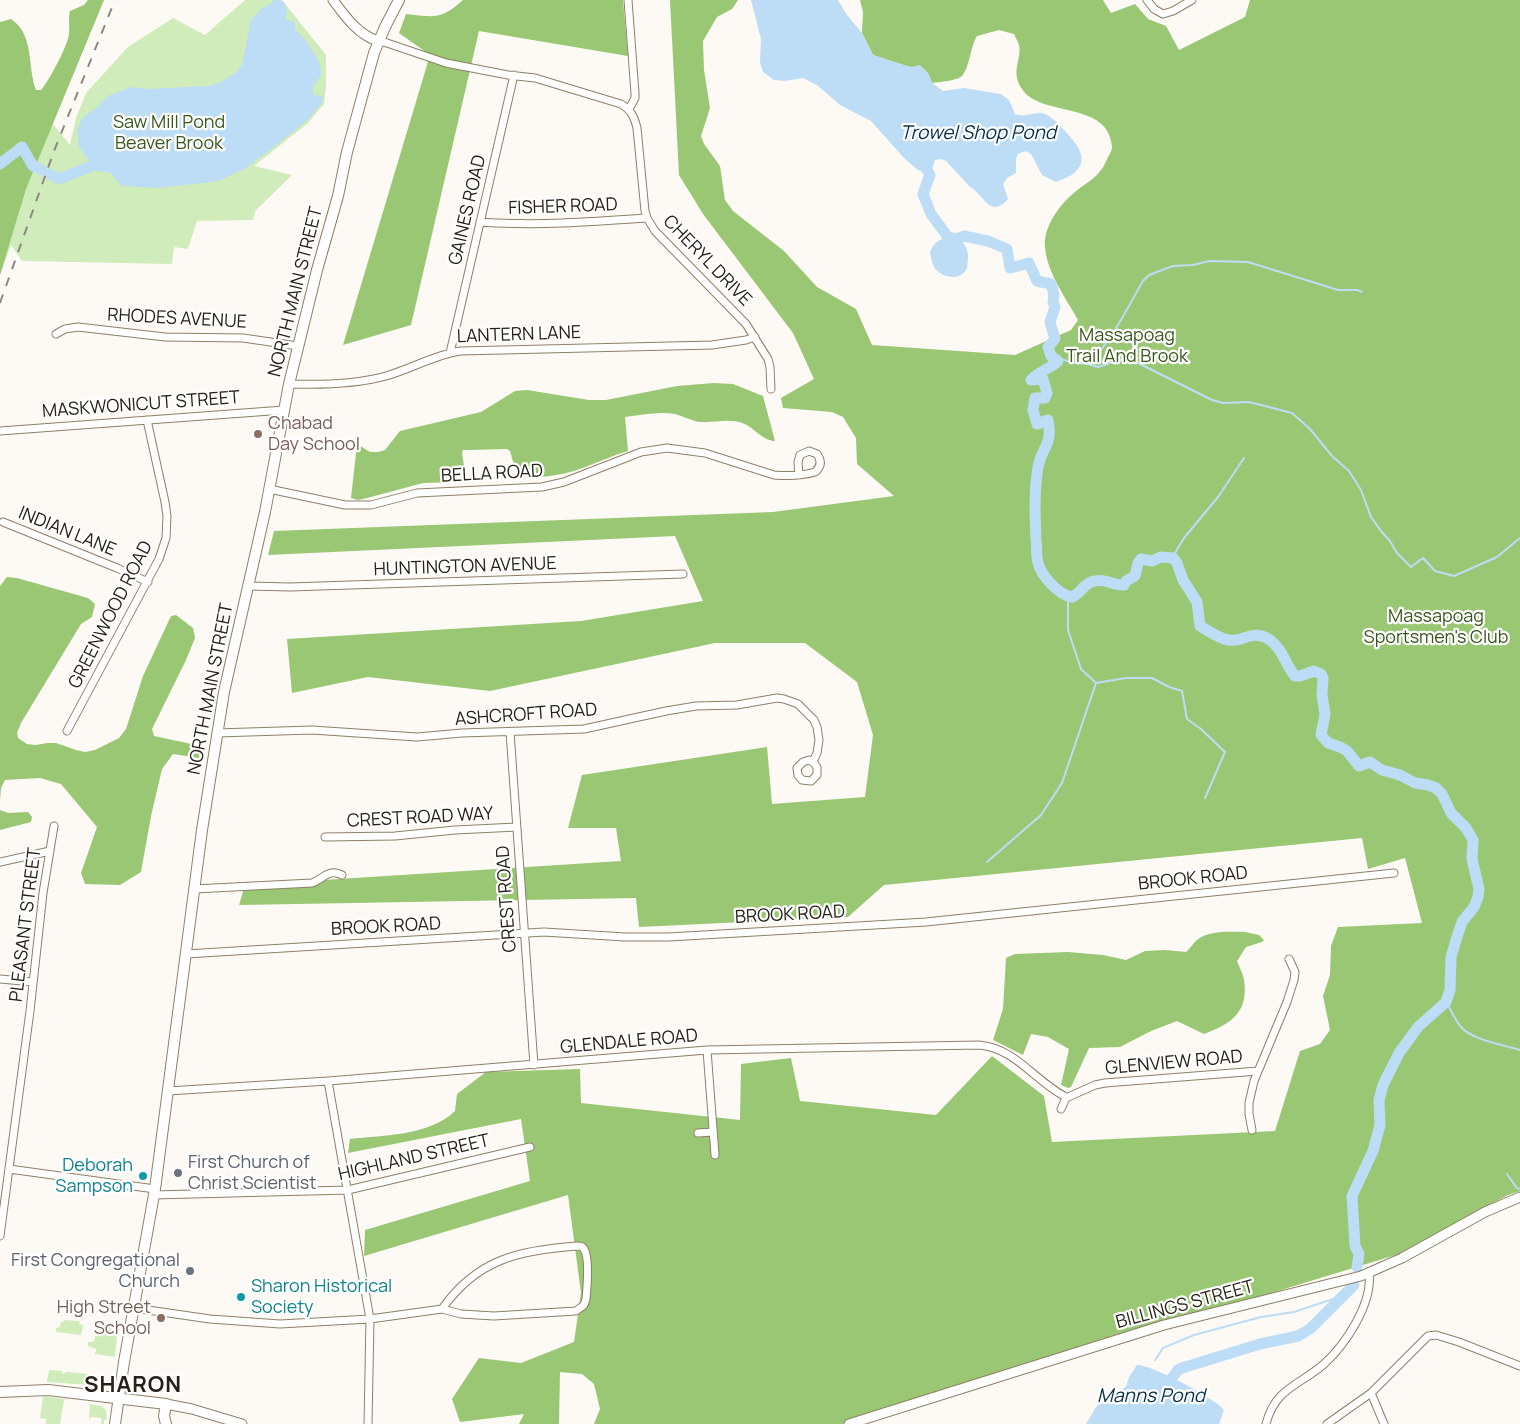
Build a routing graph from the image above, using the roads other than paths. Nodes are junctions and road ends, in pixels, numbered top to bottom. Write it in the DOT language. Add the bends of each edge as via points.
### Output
graph roads {
  1 [pos="332,0"];
  2 [pos="399,0"];
  3 [pos="628,0"];
  4 [pos="1147,0"];
  5 [pos="1192,0"];
  6 [pos="378,42"];
  7 [pos="514,75"];
  8 [pos="629,109"];
  9 [pos="647,218"];
  10 [pos="480,222"];
  11 [pos="56,334"];
  12 [pos="755,337"];
  13 [pos="298,346"];
  14 [pos="450,353"];
  15 [pos="289,384"];
  16 [pos="771,389"];
  17 [pos="284,410"];
  18 [pos="147,420"];
  19 [pos="0,431"];
  20 [pos="799,475"];
  21 [pos="269,489"];
  22 [pos="3,522"];
  23 [pos="683,574"];
  24 [pos="148,582"];
  25 [pos="248,586"];
  26 [pos="67,731"];
  27 [pos="510,732"];
  28 [pos="217,733"];
  29 [pos="813,762"];
  30 [pos="54,826"];
  31 [pos="517,828"];
  32 [pos="325,838"];
  33 [pos="50,851"];
  34 [pos="0,862"];
  35 [pos="1394,873"];
  36 [pos="342,875"];
  37 [pos="194,889"];
  38 [pos="525,933"];
  39 [pos="186,954"];
  40 [pos="1289,959"];
  41 [pos="0,979"];
  42 [pos="33,982"];
  43 [pos="707,1050"];
  44 [pos="534,1065"];
  45 [pos="1258,1071"];
  46 [pos="328,1081"];
  47 [pos="168,1091"];
  48 [pos="1066,1098"];
  49 [pos="1062,1108"];
  50 [pos="1252,1130"];
  51 [pos="713,1132"];
  52 [pos="698,1133"];
  53 [pos="530,1146"];
  54 [pos="715,1155"];
  55 [pos="9,1169"];
  56 [pos="348,1190"];
  57 [pos="154,1192"];
  58 [pos="1520,1197"];
  59 [pos="0,1236"];
  60 [pos="1369,1273"];
  61 [pos="134,1308"];
  62 [pos="442,1309"];
  63 [pos="370,1319"];
  64 [pos="1520,1366"];
  65 [pos="0,1392"];
  66 [pos="1372,1393"];
  67 [pos="118,1398"];
  68 [pos="166,1404"];
  69 [pos="116,1424"];
  70 [pos="166,1424"];
  71 [pos="242,1424"];
  72 [pos="368,1424"];
  73 [pos="849,1424"];
  74 [pos="1266,1424"];
  75 [pos="1327,1424"];
  76 [pos="1384,1424"];
  1 -- 6 [label="street" via="361,33"];
  2 -- 6 [label="main road, NORTH MAIN STREET"];
  3 -- 8 [label="street" via="635,93"];
  4 -- 5 [label="street" via="1163,14"];
  6 -- 7 [label="street" via="446,63"];
  6 -- 13 [label="main road, NORTH MAIN STREET"];
  7 -- 8 [label="street" via="535,78"];
  7 -- 10 [label="street, GAINES ROAD"];
  8 -- 9 [label="street, CHERYL DRIVE" via="637,128"];
  9 -- 10 [label="street, FISHER ROAD" via="579,223"];
  9 -- 12 [label="street, CHERYL DRIVE" via="655,231 736,312"];
  10 -- 14 [label="street, GAINES ROAD"];
  11 -- 13 [label="street, RHODES AVENUE" via="78,327 165,337 243,338"];
  12 -- 14 [label="street, LANTERN LANE" via="712,345"];
  12 -- 16 [label="street, CHERYL DRIVE" via="768,359"];
  13 -- 15 [label="main road, NORTH MAIN STREET"];
  14 -- 15 [label="street, LANTERN LANE" via="384,376 335,383"];
  15 -- 17 [label="main road, NORTH MAIN STREET"];
  17 -- 18 [label="street, MASKWONICUT STREET"];
  17 -- 21 [label="main road, NORTH MAIN STREET"];
  18 -- 19 [label="street, MASKWONICUT STREET"];
  18 -- 24 [label="street, GREENWOOD ROAD" via="167,528 163,549"];
  20 -- 21 [label="street, BELLA ROAD" via="774,475 705,453 667,448 641,452 564,482 542,487 417,493 371,505 339,504"];
  21 -- 25 [label="main road, NORTH MAIN STREET"];
  22 -- 24 [label="street, INDIAN LANE"];
  23 -- 25 [label="street, HUNTINGTON AVENUE"];
  24 -- 26 [label="street, GREENWOOD ROAD"];
  25 -- 28 [label="main road, NORTH MAIN STREET"];
  27 -- 28 [label="street, ASHCROFT ROAD" via="417,737 312,730"];
  27 -- 29 [label="street, ASHCROFT ROAD" via="584,729 683,708 784,699 804,709 817,727 819,745"];
  27 -- 31 [label="street, CREST ROAD"];
  28 -- 37 [label="main road, NORTH MAIN STREET"];
  30 -- 33 [label="street, PLEASANT STREET"];
  31 -- 32 [label="street, CREST ROAD WAY"];
  31 -- 38 [label="street, CREST ROAD"];
  33 -- 34 [label="street"];
  33 -- 42 [label="street, PLEASANT STREET"];
  35 -- 38 [label="street, BROOK ROAD" via="926,922 669,937"];
  36 -- 37 [label="street" via="331,872 312,883"];
  37 -- 39 [label="main road, NORTH MAIN STREET"];
  38 -- 39 [label="street, BROOK ROAD"];
  38 -- 44 [label="street, CREST ROAD"];
  39 -- 47 [label="main road, NORTH MAIN STREET"];
  40 -- 45 [label="street" via="1294,980"];
  41 -- 42 [label="street"];
  42 -- 55 [label="street, PLEASANT STREET"];
  43 -- 44 [label="street, GLENDALE ROAD"];
  43 -- 48 [label="street, GLENDALE ROAD" via="986,1045 1010,1055"];
  43 -- 51 [label="street"];
  44 -- 46 [label="street, GLENDALE ROAD"];
  45 -- 48 [label="street, GLENVIEW ROAD" via="1105,1083"];
  45 -- 50 [label="street" via="1249,1103"];
  46 -- 47 [label="street, GLENDALE ROAD"];
  46 -- 56 [label="street"];
  47 -- 57 [label="main road, NORTH MAIN STREET"];
  48 -- 49 [label="street"];
  51 -- 52 [label="street"];
  51 -- 54 [label="street"];
  53 -- 56 [label="street, HIGHLAND STREET"];
  55 -- 57 [label="street, HIGHLAND STREET"];
  55 -- 59 [label="street, PLEASANT STREET"];
  56 -- 57 [label="street, HIGHLAND STREET"];
  56 -- 63 [label="street"];
  57 -- 61 [label="main road, NORTH MAIN STREET"];
  58 -- 60 [label="street, BILLINGS STREET" via="1484,1212"];
  60 -- 73 [label="street, BILLINGS STREET" via="1164,1325"];
  60 -- 74 [label="street" via="1367,1300 1340,1346 1323,1365 1282,1393"];
  61 -- 63 [label="street" via="254,1323"];
  61 -- 67 [label="main road, NORTH MAIN STREET"];
  62 -- 62 [label="street" via="466,1282 490,1264 536,1250 577,1246 584,1249 586,1299 579,1310 502,1316 460,1314"];
  62 -- 63 [label="street"];
  63 -- 72 [label="street"];
  64 -- 66 [label="street" via="1459,1342 1436,1335 1428,1336"];
  65 -- 67 [label="main road" via="48,1390"];
  66 -- 75 [label="street"];
  66 -- 76 [label="street"];
  67 -- 68 [label="main road"];
  67 -- 69 [label="main road, NORTH MAIN STREET"];
  68 -- 70 [label="main road"];
  68 -- 71 [label="street"];
}
